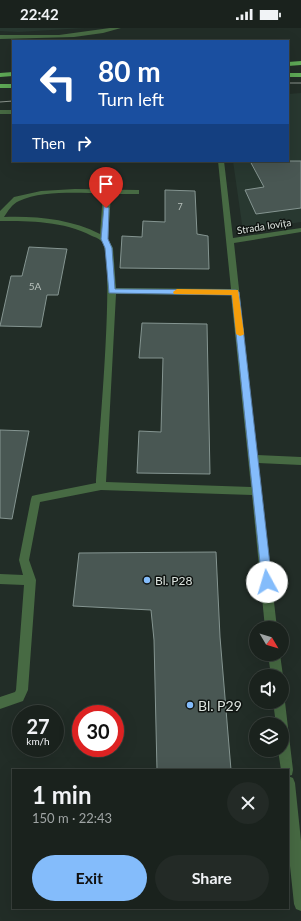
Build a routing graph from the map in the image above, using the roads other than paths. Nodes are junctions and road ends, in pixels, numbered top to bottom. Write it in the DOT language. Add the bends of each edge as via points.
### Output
graph roads {
  1 [pos="118,28"];
  2 [pos="0,37"];
  3 [pos="301,63"];
  4 [pos="289,64"];
  5 [pos="12,74"];
  6 [pos="301,74"];
  7 [pos="0,75"];
  8 [pos="289,75"];
  9 [pos="0,86"];
  10 [pos="12,86"];
  11 [pos="0,112"];
  12 [pos="12,112"];
  13 [pos="221,162"];
  14 [pos="107,192"];
  15 [pos="136,192"];
  16 [pos="0,218"];
  17 [pos="301,230"];
  18 [pos="104,239"];
  19 [pos="230,242"];
  20 [pos="112,291"];
  21 [pos="236,292"];
  22 [pos="253,459"];
  23 [pos="301,461"];
  24 [pos="101,486"];
  25 [pos="257,491"];
  26 [pos="0,579"];
  27 [pos="30,580"];
  28 [pos="271,621"];
  29 [pos="0,703"];
  30 [pos="286,757"];
  31 [pos="287,769"];
  32 [pos="289,792"];
  33 [pos="301,904"];
  1 -- 2 [label="street" via="58,38"];
  3 -- 4 [label="main road"];
  5 -- 7 [label="main road"];
  6 -- 8 [label="main road"];
  9 -- 10 [label="main road"];
  11 -- 12 [label="street"];
  13 -- 19 [label="street"];
  14 -- 15 [label="street"];
  14 -- 16 [label="street" via="30,194 16,199"];
  14 -- 18 [label="street"];
  16 -- 18 [label="street" via="59,221"];
  17 -- 19 [label="street, Strada Iovița"];
  18 -- 20 [label="street" via="109,248"];
  19 -- 21 [label="street"];
  20 -- 21 [label="street"];
  20 -- 24 [label="street"];
  21 -- 22 [label="street"];
  22 -- 23 [label="street"];
  22 -- 25 [label="street"];
  24 -- 25 [label="street"];
  24 -- 27 [label="street" via="36,499 24,560"];
  25 -- 28 [label="street"];
  26 -- 27 [label="street"];
  27 -- 29 [label="street" via="22,690 19,697"];
  30 -- 31 [label="street"];
  32 -- 33 [label="street"];
}
